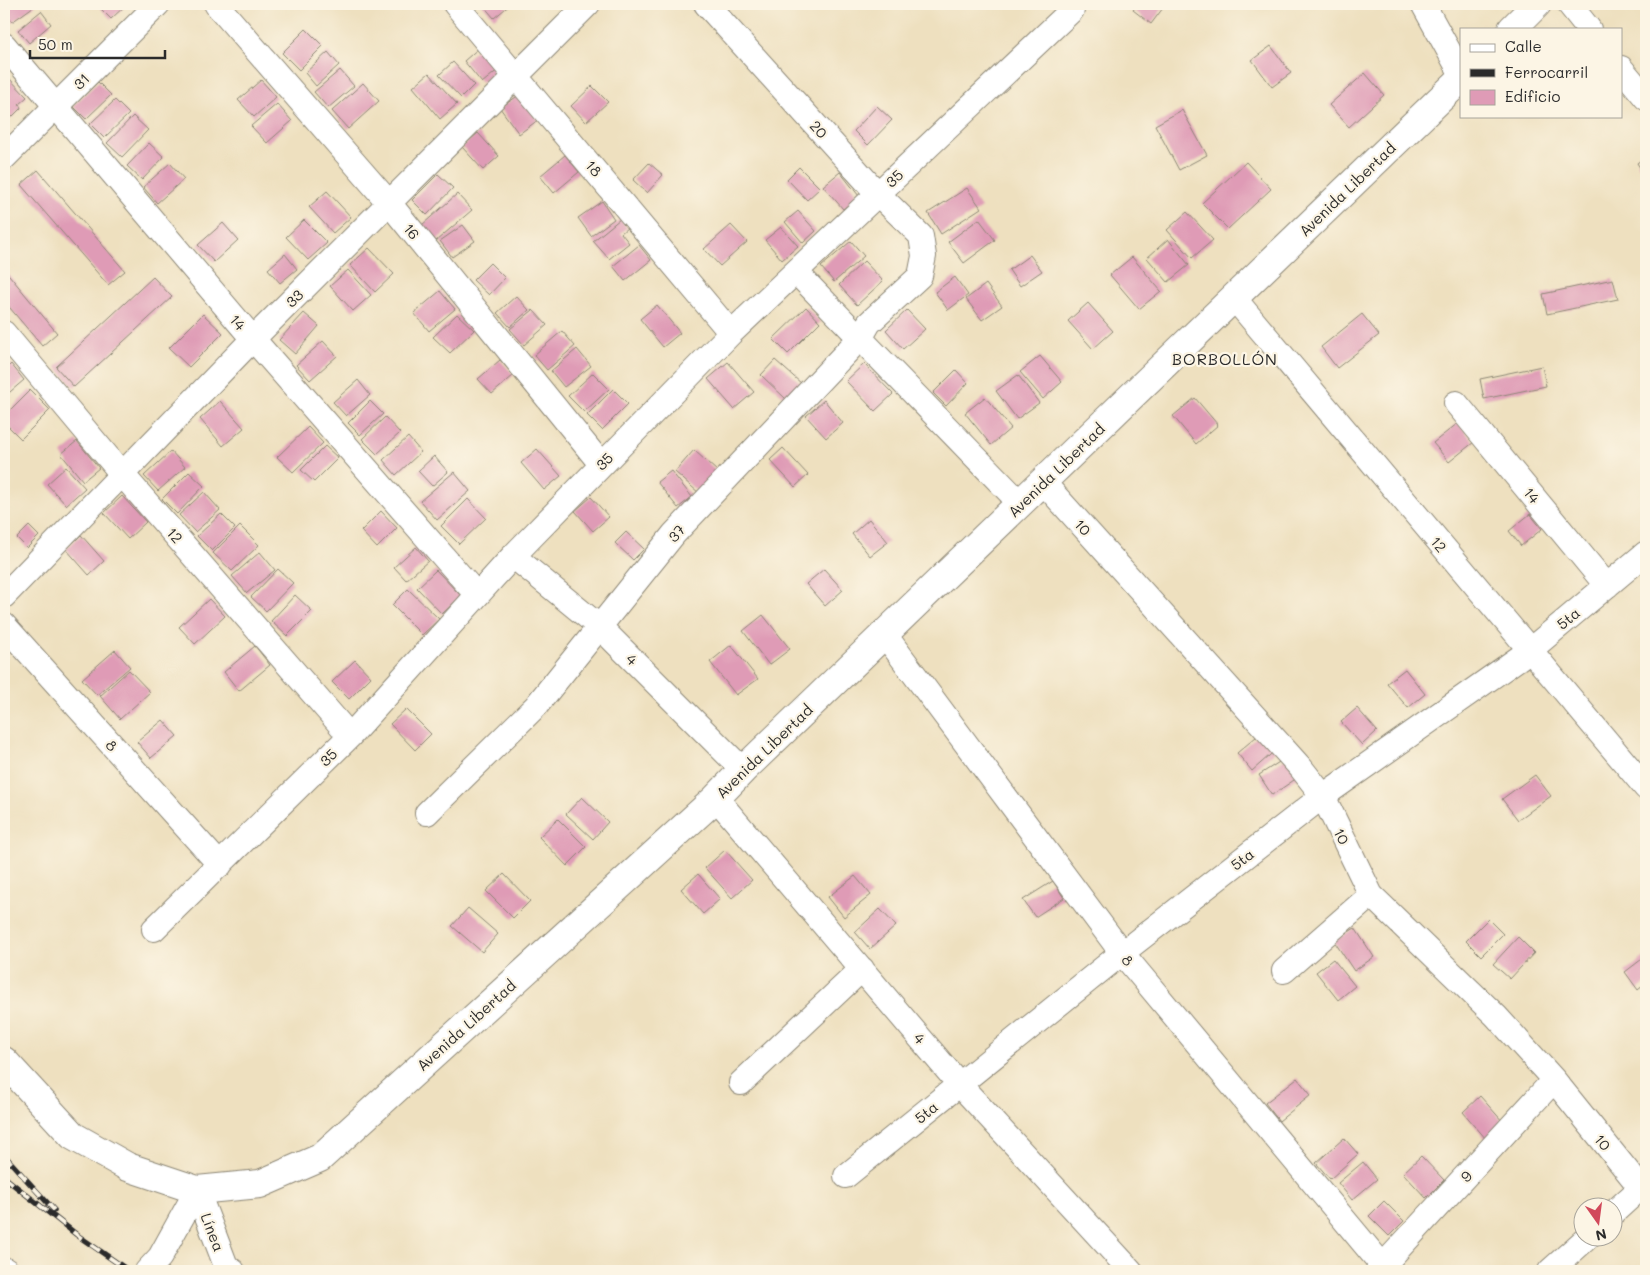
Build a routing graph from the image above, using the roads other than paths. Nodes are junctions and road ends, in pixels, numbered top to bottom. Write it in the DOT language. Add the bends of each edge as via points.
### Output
graph roads {
  1 [pos="158,4"];
  2 [pos="216,4"];
  3 [pos="455,4"];
  4 [pos="588,4"];
  5 [pos="706,4"];
  6 [pos="1422,4"];
  7 [pos="1537,4"];
  8 [pos="1568,4"];
  9 [pos="1072,10"];
  10 [pos="1513,28"];
  11 [pos="1588,28"];
  12 [pos="4,45"];
  13 [pos="1622,69"];
  14 [pos="1460,71"];
  15 [pos="518,77"];
  16 [pos="1460,80"];
  17 [pos="1646,98"];
  18 [pos="56,106"];
  19 [pos="4,158"];
  20 [pos="878,194"];
  21 [pos="390,204"];
  22 [pos="924,256"];
  23 [pos="796,272"];
  24 [pos="1234,298"];
  25 [pos="4,332"];
  26 [pos="731,333"];
  27 [pos="861,337"];
  28 [pos="253,339"];
  29 [pos="1456,403"];
  30 [pos="601,464"];
  31 [pos="122,474"];
  32 [pos="1043,482"];
  33 [pos="1020,504"];
  34 [pos="1646,553"];
  35 [pos="513,556"];
  36 [pos="1607,586"];
  37 [pos="4,596"];
  38 [pos="477,596"];
  39 [pos="4,625"];
  40 [pos="601,628"];
  41 [pos="885,635"];
  42 [pos="1528,651"];
  43 [pos="350,736"];
  44 [pos="742,770"];
  45 [pos="1646,788"];
  46 [pos="1323,796"];
  47 [pos="716,798"];
  48 [pos="427,813"];
  49 [pos="220,865"];
  50 [pos="1371,895"];
  51 [pos="154,929"];
  52 [pos="1122,953"];
  53 [pos="862,969"];
  54 [pos="1284,972"];
  55 [pos="4,1061"];
  56 [pos="1554,1080"];
  57 [pos="741,1083"];
  58 [pos="960,1085"];
  59 [pos="846,1176"];
  60 [pos="1644,1186"];
  61 [pos="197,1190"];
  62 [pos="1622,1205"];
  63 [pos="1576,1248"];
  64 [pos="1383,1270"];
  65 [pos="147,1271"];
  66 [pos="233,1271"];
  67 [pos="1131,1271"];
  68 [pos="1550,1271"];
  1 -- 18 [label="street, 31"];
  2 -- 21 [label="street, 16"];
  3 -- 15 [label="street, 18"];
  4 -- 15 [label="street, 33"];
  5 -- 20 [label="street, 20"];
  6 -- 14 [label="street"];
  7 -- 10 [label="main road"];
  8 -- 11 [label="street"];
  9 -- 20 [label="street, 35"];
  12 -- 18 [label="street, 14"];
  13 -- 17 [label="street"];
  15 -- 21 [label="street, 33"];
  15 -- 26 [label="street, 18"];
  16 -- 24 [label="main road, Avenida Libertad"];
  18 -- 19 [label="street, 31"];
  18 -- 28 [label="street, 14"];
  20 -- 22 [label="street, 20" via="921,236"];
  20 -- 23 [label="street, 35"];
  21 -- 28 [label="street, 33"];
  21 -- 30 [label="street, 16"];
  22 -- 27 [label="street, 37" via="920,276 869,324"];
  23 -- 26 [label="street, 35"];
  23 -- 27 [label="street"];
  24 -- 32 [label="main road, Avenida Libertad"];
  24 -- 42 [label="street, 12"];
  25 -- 31 [label="street, 12"];
  26 -- 30 [label="street, 35"];
  27 -- 33 [label="street"];
  27 -- 40 [label="street, 37" via="674,534"];
  28 -- 31 [label="street, 33"];
  28 -- 38 [label="street, 14"];
  29 -- 36 [label="street, 14"];
  30 -- 35 [label="street, 35"];
  31 -- 37 [label="street, 33"];
  31 -- 43 [label="street, 12"];
  32 -- 33 [label="main road, Avenida Libertad"];
  32 -- 46 [label="street, 10"];
  33 -- 41 [label="main road, Avenida Libertad"];
  34 -- 36 [label="street, 5ta"];
  35 -- 38 [label="street, 35"];
  35 -- 40 [label="street, 4"];
  36 -- 42 [label="street, 5ta"];
  38 -- 43 [label="street, 35"];
  39 -- 49 [label="street, 8"];
  40 -- 44 [label="street, 4"];
  40 -- 48 [label="street, 37" via="536,706"];
  41 -- 44 [label="main road, Avenida Libertad"];
  41 -- 52 [label="street, 8"];
  42 -- 45 [label="street, 12"];
  42 -- 46 [label="street, 5ta"];
  43 -- 49 [label="street, 35"];
  44 -- 47 [label="main road, Avenida Libertad"];
  46 -- 50 [label="street, 10"];
  46 -- 52 [label="street, 5ta"];
  47 -- 53 [label="street, 4"];
  47 -- 61 [label="main road, Avenida Libertad" via="320,1158 260,1184"];
  49 -- 51 [label="street, 35"];
  50 -- 54 [label="street"];
  50 -- 56 [label="street, 10" via="1496,1016"];
  52 -- 58 [label="street, 5ta"];
  52 -- 64 [label="street, 8"];
  53 -- 57 [label="street"];
  53 -- 58 [label="street, 4"];
  55 -- 61 [label="main road, Avenida Libertad" via="73,1136 128,1167"];
  56 -- 60 [label="street, 10"];
  56 -- 64 [label="street, 9"];
  58 -- 59 [label="street, 5ta"];
  58 -- 67 [label="street, 4"];
  60 -- 62 [label="street"];
  61 -- 65 [label="street" via="160,1257"];
  61 -- 66 [label="street, Línea" via="226,1266"];
  63 -- 68 [label="street"];
}
